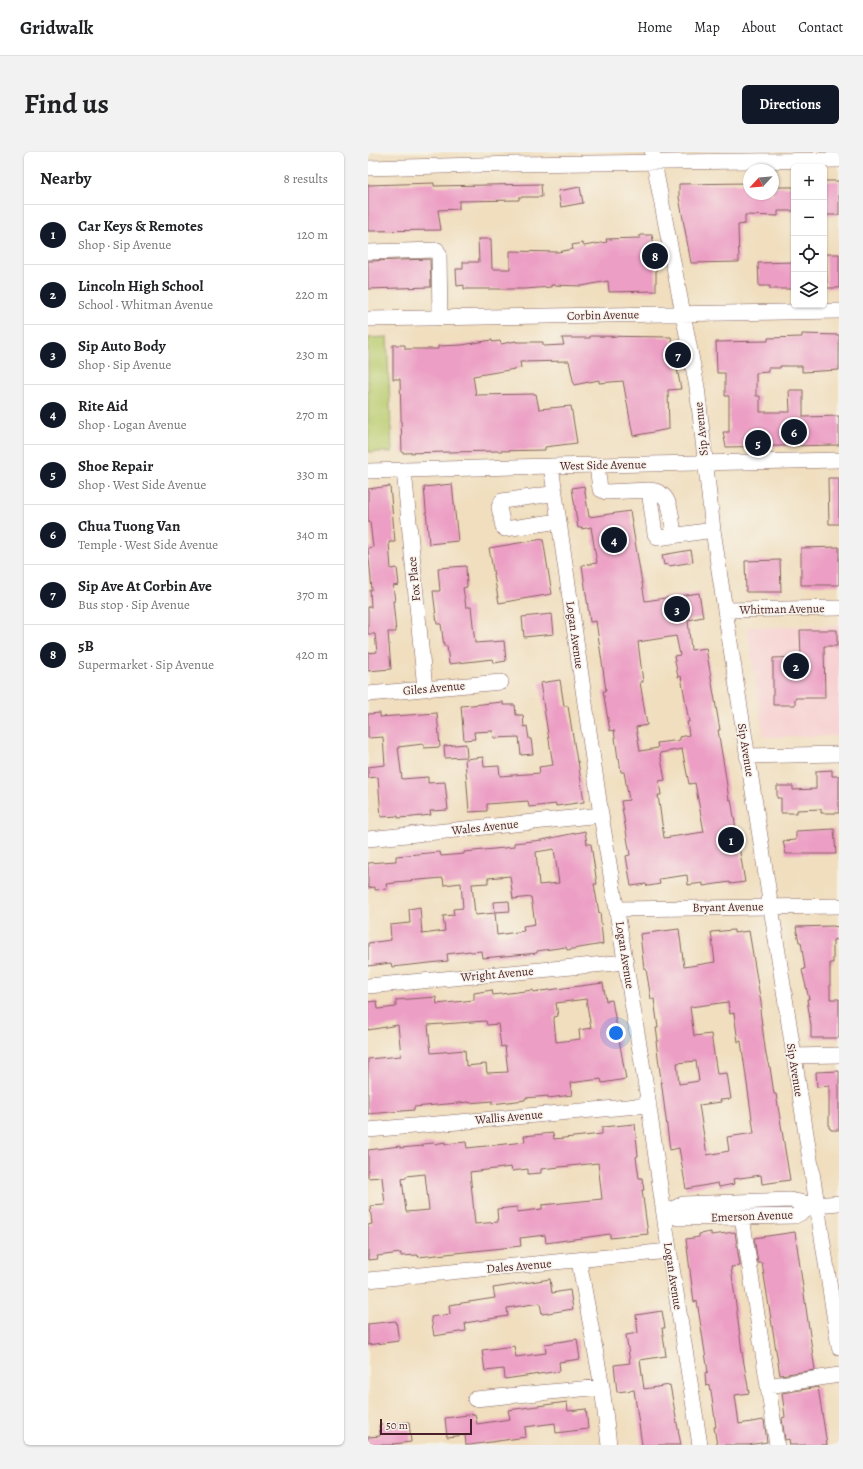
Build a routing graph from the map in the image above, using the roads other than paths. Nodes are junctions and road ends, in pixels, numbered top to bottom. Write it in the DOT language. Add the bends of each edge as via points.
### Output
graph roads {
  1 [pos="653,158"];
  2 [pos="839,160"];
  3 [pos="368,168"];
  4 [pos="368,252"];
  5 [pos="839,311"];
  6 [pos="684,314"];
  7 [pos="440,318"];
  8 [pos="368,320"];
  9 [pos="839,460"];
  10 [pos="705,463"];
  11 [pos="597,465"];
  12 [pos="551,466"];
  13 [pos="404,470"];
  14 [pos="368,471"];
  15 [pos="555,493"];
  16 [pos="559,522"];
  17 [pos="713,530"];
  18 [pos="839,608"];
  19 [pos="725,610"];
  20 [pos="501,682"];
  21 [pos="425,689"];
  22 [pos="368,694"];
  23 [pos="839,754"];
  24 [pos="747,756"];
  25 [pos="602,815"];
  26 [pos="368,839"];
  27 [pos="770,906"];
  28 [pos="839,906"];
  29 [pos="617,909"];
  30 [pos="626,962"];
  31 [pos="368,986"];
  32 [pos="839,1055"];
  33 [pos="793,1056"];
  34 [pos="649,1105"];
  35 [pos="368,1130"];
  36 [pos="839,1203"];
  37 [pos="816,1205"];
  38 [pos="664,1213"];
  39 [pos="742,1217"];
  40 [pos="669,1251"];
  41 [pos="579,1261"];
  42 [pos="368,1280"];
  43 [pos="839,1347"];
  44 [pos="839,1375"];
  45 [pos="768,1386"];
  46 [pos="602,1387"];
  47 [pos="476,1399"];
  48 [pos="609,1445"];
  49 [pos="700,1445"];
  50 [pos="777,1445"];
  1 -- 2 [label="street"];
  1 -- 3 [label="street"];
  1 -- 6 [label="street, Sip Avenue"];
  4 -- 7 [label="street" via="437,250"];
  5 -- 6 [label="street, Corbin Avenue"];
  6 -- 7 [label="street, Corbin Avenue"];
  6 -- 10 [label="street, Sip Avenue" via="697,387"];
  7 -- 8 [label="street, Corbin Avenue"];
  9 -- 10 [label="street, West Side Avenue"];
  10 -- 11 [label="street, West Side Avenue"];
  10 -- 17 [label="street, Sip Avenue"];
  11 -- 12 [label="street, West Side Avenue"];
  11 -- 17 [label="street" via="600,489 606,492 649,490 658,538"];
  12 -- 13 [label="street, West Side Avenue"];
  12 -- 15 [label="street, Logan Avenue"];
  13 -- 14 [label="street, West Side Avenue"];
  13 -- 21 [label="street, Fox Place"];
  15 -- 16 [label="street, Logan Avenue"];
  15 -- 16 [label="street" via="502,501 499,507 505,529"];
  16 -- 25 [label="street, Logan Avenue"];
  17 -- 19 [label="street, Sip Avenue"];
  18 -- 19 [label="street, Whitman Avenue"];
  19 -- 24 [label="street, Sip Avenue"];
  20 -- 21 [label="street, Giles Avenue"];
  21 -- 22 [label="street, Giles Avenue"];
  23 -- 24 [label="street"];
  24 -- 27 [label="street, Sip Avenue"];
  25 -- 26 [label="street, Wales Avenue"];
  25 -- 29 [label="street, Logan Avenue"];
  27 -- 28 [label="street, Bryant Avenue"];
  27 -- 29 [label="street, Bryant Avenue"];
  27 -- 33 [label="street, Sip Avenue"];
  29 -- 30 [label="street, Logan Avenue"];
  30 -- 31 [label="street, Wright Avenue"];
  30 -- 34 [label="street, Logan Avenue"];
  32 -- 33 [label="street"];
  33 -- 37 [label="street, Sip Avenue"];
  34 -- 35 [label="street, Wallis Avenue"];
  34 -- 38 [label="street, Logan Avenue"];
  36 -- 37 [label="street, Emerson Avenue"];
  37 -- 38 [label="street" via="790,1200 683,1204"];
  37 -- 39 [label="street, Emerson Avenue" via="795,1216"];
  37 -- 43 [label="street, Sip Avenue"];
  38 -- 39 [label="street, Emerson Avenue" via="678,1218"];
  38 -- 40 [label="street, Logan Avenue"];
  39 -- 45 [label="street"];
  40 -- 41 [label="street, Dales Avenue"];
  40 -- 49 [label="street, Logan Avenue"];
  41 -- 42 [label="street, Dales Avenue"];
  41 -- 46 [label="street"];
  44 -- 45 [label="street"];
  45 -- 50 [label="street"];
  46 -- 47 [label="street"];
  46 -- 48 [label="street"];
}
